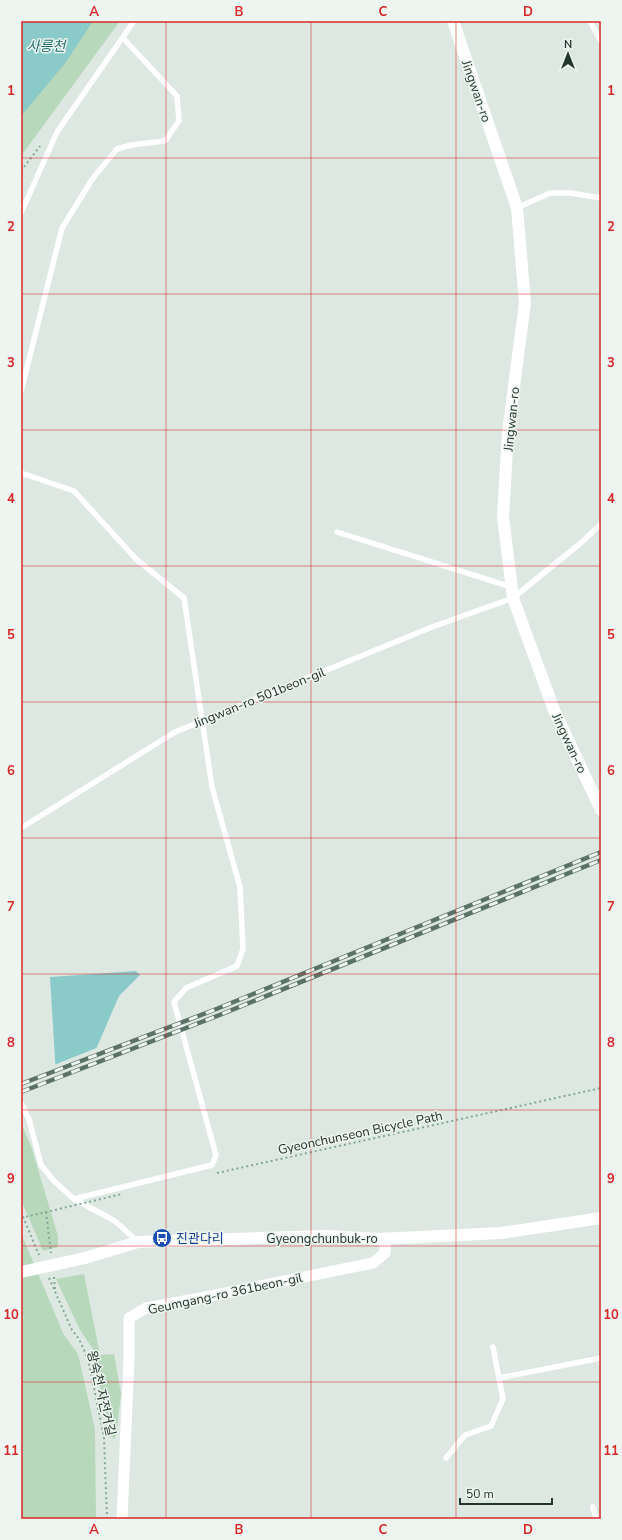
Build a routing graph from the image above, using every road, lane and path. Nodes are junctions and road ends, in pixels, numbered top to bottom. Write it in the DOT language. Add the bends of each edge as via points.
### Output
graph roads {
  1 [pos="134,21"];
  2 [pos="453,21"];
  3 [pos="590,21"];
  4 [pos="123,38"];
  5 [pos="601,40"];
  6 [pos="601,198"];
  7 [pos="517,208"];
  8 [pos="21,213"];
  9 [pos="21,391"];
  10 [pos="21,473"];
  11 [pos="601,524"];
  12 [pos="337,532"];
  13 [pos="512,593"];
  14 [pos="202,721"];
  15 [pos="601,810"];
  16 [pos="21,828"];
  17 [pos="601,1088"];
  18 [pos="21,1104"];
  19 [pos="215,1173"];
  20 [pos="122,1194"];
  21 [pos="74,1199"];
  22 [pos="21,1212"];
  23 [pos="21,1218"];
  24 [pos="601,1218"];
  25 [pos="385,1238"];
  26 [pos="138,1242"];
  27 [pos="40,1256"];
  28 [pos="21,1272"];
  29 [pos="49,1277"];
  30 [pos="493,1347"];
  31 [pos="601,1358"];
  32 [pos="499,1378"];
  33 [pos="446,1458"];
  34 [pos="593,1507"];
  35 [pos="107,1519"];
  36 [pos="122,1519"];
  37 [pos="596,1519"];
  1 -- 4 [label="lane"];
  2 -- 7 [label="street, Jingwan-ro"];
  3 -- 5 [label="lane"];
  4 -- 8 [label="lane" via="57,132"];
  4 -- 9 [label="lane" via="177,96 179,121 165,141 117,149 93,178 62,228"];
  6 -- 7 [label="lane" via="550,193"];
  7 -- 13 [label="street, Jingwan-ro" via="525,303 508,432 503,517"];
  10 -- 14 [label="lane" via="74,491 136,559 184,598"];
  11 -- 13 [label="lane, Jingwan-ro 501beon-gil" via="582,542"];
  12 -- 13 [label="lane"];
  13 -- 14 [label="lane, Jingwan-ro 501beon-gil"];
  13 -- 15 [label="street, Jingwan-ro" via="554,710"];
  14 -- 16 [label="lane, Jingwan-ro 501beon-gil" via="175,732"];
  14 -- 21 [label="lane" via="212,787 240,887 243,949 237,966 186,988 174,1002 216,1155 212,1164"];
  17 -- 19 [label="path, Gyeonchunseon Bicycle Path"];
  18 -- 21 [label="lane" via="29,1119 41,1165"];
  20 -- 23 [label="path, bridge"];
  21 -- 26 [label="lane" via="115,1221"];
  22 -- 27 [label="path"];
  24 -- 25 [label="street, Gyeongchunbuk-ro" via="501,1233"];
  25 -- 26 [label="street, Gyeongchunbuk-ro" via="327,1236"];
  25 -- 36 [label="street, Geumgang-ro 361beon-gil" via="385,1253 373,1263 146,1308 129,1318"];
  26 -- 28 [label="street, Gyeongchunbuk-ro, bridge" via="85,1258"];
  29 -- 35 [label="path, 왕숙천 자전거길" via="69,1324 88,1359 104,1437"];
  30 -- 32 [label="lane"];
  31 -- 32 [label="lane"];
  32 -- 33 [label="lane" via="503,1399 491,1426 465,1435"];
  34 -- 37 [label="lane"];
}
